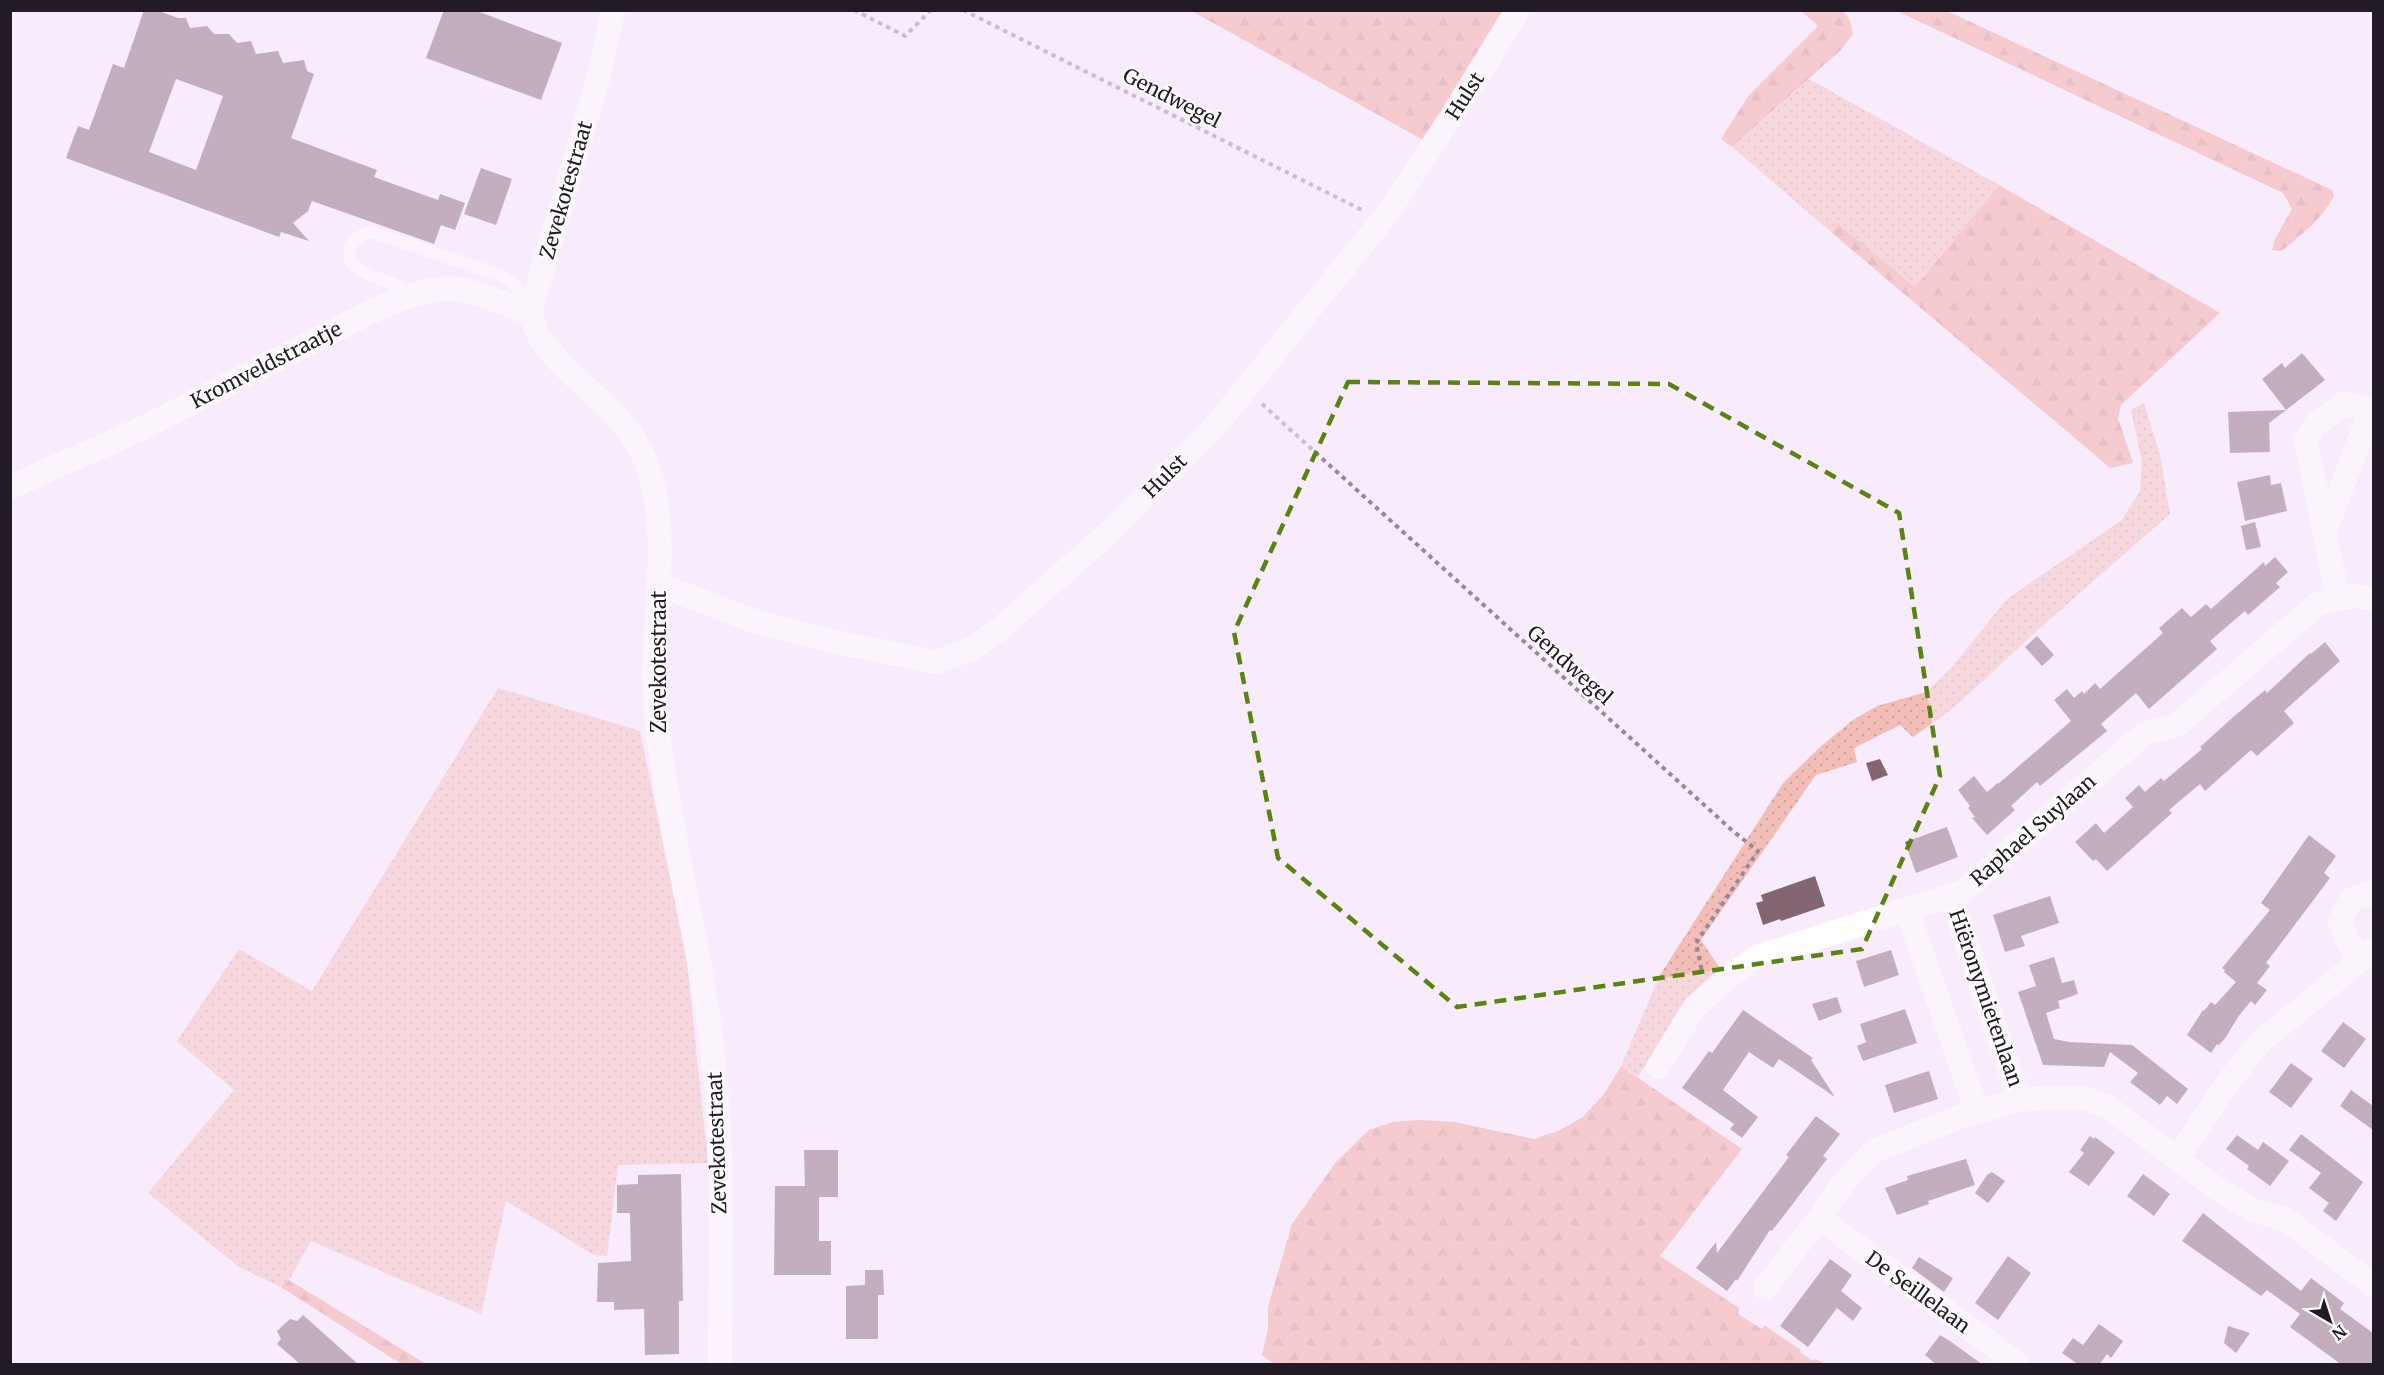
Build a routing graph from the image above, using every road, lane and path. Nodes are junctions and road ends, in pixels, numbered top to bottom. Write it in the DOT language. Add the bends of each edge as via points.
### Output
graph roads {
  1 [pos="613,10"];
  2 [pos="854,10"];
  3 [pos="931,10"];
  4 [pos="963,10"];
  5 [pos="1518,10"];
  6 [pos="1368,213"];
  7 [pos="410,296"];
  8 [pos="530,313"];
  9 [pos="1245,389"];
  10 [pos="10,487"];
  11 [pos="2325,531"];
  12 [pos="658,590"];
  13 [pos="2338,599"];
  14 [pos="2373,599"];
  15 [pos="1951,896"];
  16 [pos="2373,896"];
  17 [pos="1907,910"];
  18 [pos="2368,953"];
  19 [pos="1711,992"];
  20 [pos="1658,1067"];
  21 [pos="2020,1100"];
  22 [pos="1977,1112"];
  23 [pos="2177,1159"];
  24 [pos="1819,1218"];
  25 [pos="2373,1286"];
  26 [pos="1765,1288"];
  27 [pos="720,1365"];
  28 [pos="2018,1365"];
  1 -- 8 [label="street, Zevekotestraat" via="600,72"];
  2 -- 3 [label="path" via="905,36"];
  4 -- 6 [label="path, Gendwegel"];
  5 -- 9 [label="street, Hulst" via="1387,214"];
  7 -- 8 [label="street, Kromveldstraatje" via="464,290"];
  7 -- 8 [label="lane" via="353,263 349,255 356,239 372,232 503,276 516,286"];
  7 -- 10 [label="street, Kromveldstraatje" via="370,312 141,429"];
  8 -- 12 [label="street, Zevekotestraat" via="548,348 616,415 642,455 655,493 659,525"];
  9 -- 12 [label="street, Hulst" via="1212,430 1114,528 1011,619 974,648 936,662 831,641 754,621 673,590"];
  9 -- 19 [label="path, Gendwegel" via="1758,850 1696,943 1699,967"];
  11 -- 11 [label="street" via="2306,441 2316,424 2345,403 2371,410"];
  11 -- 13 [label="street"];
  12 -- 27 [label="street, Zevekotestraat" via="655,707 660,754 704,985 713,1059 718,1129"];
  13 -- 14 [label="street, Raphael Suylaan"];
  13 -- 15 [label="street, Raphael Suylaan" via="2319,603 2177,725 2144,734 1962,892"];
  15 -- 17 [label="street, Raphael Suylaan"];
  15 -- 21 [label="street, Hiëronymietenlaan"];
  16 -- 18 [label="street" via="2370,892 2350,900 2340,921 2348,942"];
  17 -- 19 [label="street, Raphael Suylaan" via="1760,956"];
  17 -- 22 [label="street"];
  18 -- 23 [label="street" via="2259,1043"];
  19 -- 20 [label="street, Raphael Suylaan" via="1694,1008"];
  21 -- 22 [label="street"];
  21 -- 23 [label="street" via="2085,1098 2108,1107"];
  22 -- 24 [label="street" via="1874,1151 1844,1182"];
  23 -- 25 [label="street" via="2253,1210 2286,1220"];
  24 -- 26 [label="street"];
  24 -- 28 [label="street, De Seillelaan"];
}
